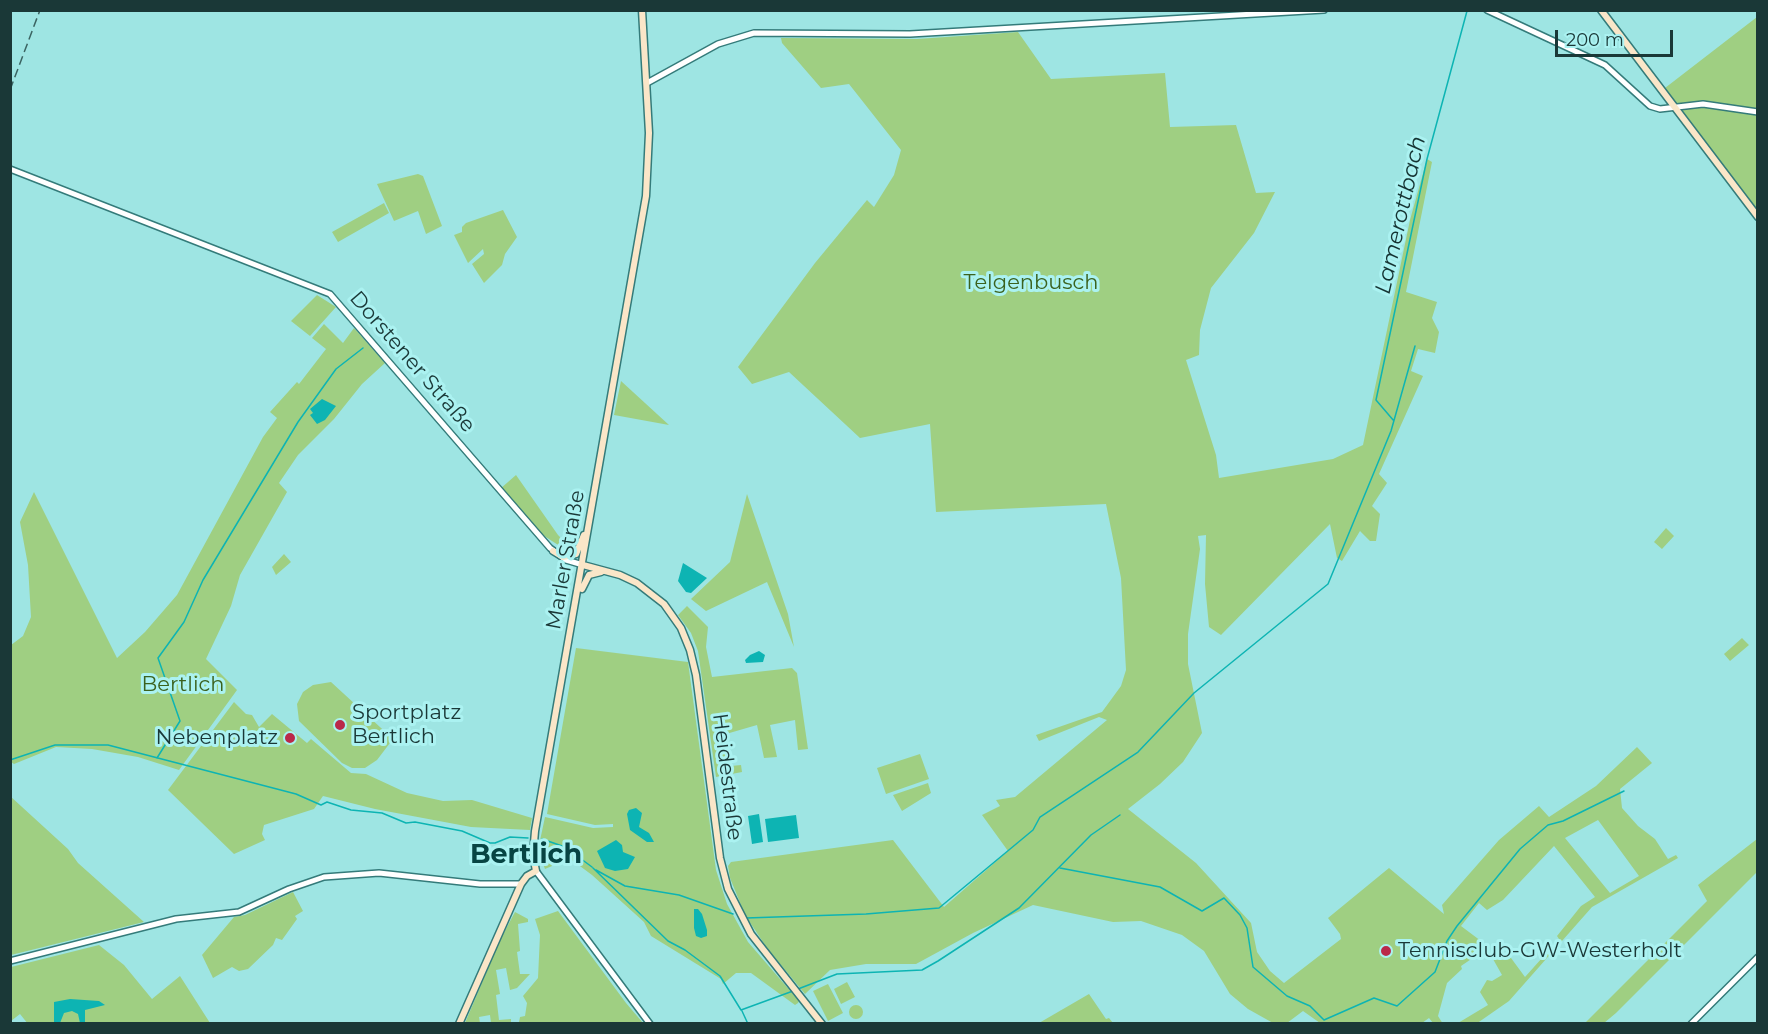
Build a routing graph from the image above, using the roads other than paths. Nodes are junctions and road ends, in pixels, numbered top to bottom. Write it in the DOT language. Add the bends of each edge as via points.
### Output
graph roads {
  1 [pos="642,10"];
  2 [pos="1324,10"];
  3 [pos="1487,10"];
  4 [pos="1601,10"];
  5 [pos="647,84"];
  6 [pos="1674,107"];
  7 [pos="1758,112"];
  8 [pos="10,169"];
  9 [pos="1758,217"];
  10 [pos="590,523"];
  11 [pos="553,551"];
  12 [pos="583,565"];
  13 [pos="620,575"];
  14 [pos="575,610"];
  15 [pos="536,871"];
  16 [pos="521,884"];
  17 [pos="1758,957"];
  18 [pos="10,961"];
  19 [pos="459,1023"];
  20 [pos="650,1023"];
  21 [pos="822,1023"];
  22 [pos="1691,1023"];
  1 -- 5 [label="main road, Marler Straße"];
  2 -- 5 [label="street" via="942,33 754,33 718,44"];
  3 -- 6 [label="street" via="1605,65 1650,106"];
  4 -- 6 [label="main road"];
  5 -- 10 [label="main road, Marler Straße" via="646,196"];
  6 -- 7 [label="street" via="1703,104"];
  6 -- 9 [label="main road"];
  8 -- 11 [label="street, Dorstener Straße" via="330,294"];
  10 -- 11 [label="main road" via="576,554 563,556"];
  10 -- 12 [label="main road, Marler Straße"];
  11 -- 12 [label="street, Dorstener Straße"];
  12 -- 13 [label="main road, Heidestraße"];
  12 -- 14 [label="main road, Marler Straße"];
  13 -- 14 [label="main road" via="589,575"];
  13 -- 21 [label="main road, Heidestraße" via="664,604 687,640 701,701 725,880 751,934"];
  14 -- 15 [label="main road, Marler Straße" via="533,845"];
  15 -- 16 [label="main road"];
  15 -- 20 [label="street"];
  16 -- 18 [label="street" via="344,874 306,883 241,912 176,920"];
  16 -- 19 [label="main road"];
  17 -- 22 [label="street"];
}
